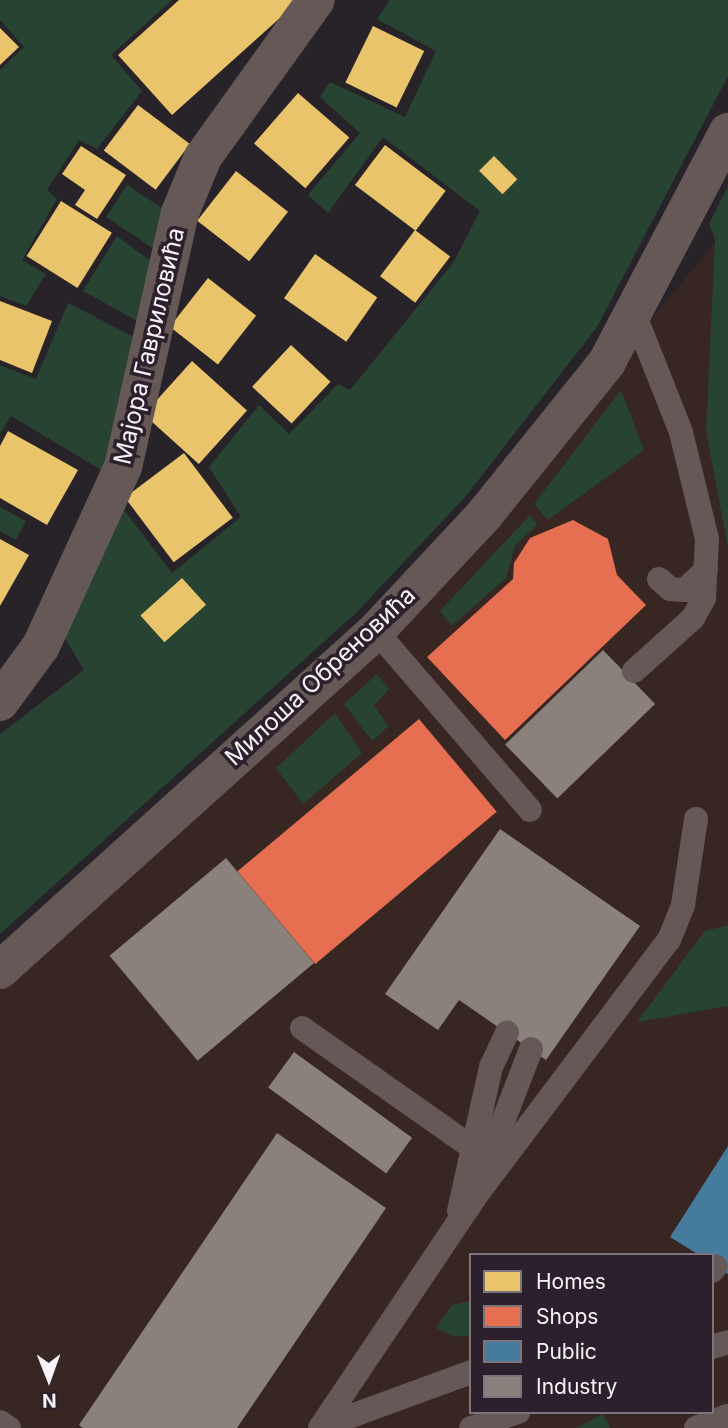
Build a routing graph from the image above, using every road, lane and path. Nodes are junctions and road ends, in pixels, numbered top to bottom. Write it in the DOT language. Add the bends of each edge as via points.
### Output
graph roads {
  1 [pos="316,0"];
  2 [pos="728,132"];
  3 [pos="635,316"];
  4 [pos="706,570"];
  5 [pos="659,579"];
  6 [pos="376,631"];
  7 [pos="634,671"];
  8 [pos="0,702"];
  9 [pos="530,810"];
  10 [pos="696,819"];
  11 [pos="0,970"];
  12 [pos="302,1028"];
  13 [pos="507,1034"];
  14 [pos="530,1049"];
  15 [pos="474,1148"];
  16 [pos="475,1197"];
  17 [pos="454,1228"];
  18 [pos="469,1373"];
  19 [pos="512,1414"];
  20 [pos="728,1416"];
  21 [pos="0,1422"];
  22 [pos="9,1428"];
  23 [pos="320,1428"];
  24 [pos="471,1428"];
  25 [pos="696,1428"];
  1 -- 8 [label="street, Мајора Гавриловића" via="203,157 180,213 123,467 41,646"];
  2 -- 3 [label="street, Милоша Обреновића"];
  3 -- 4 [label="lane" via="681,432 707,539"];
  3 -- 6 [label="street, Милоша Обреновића" via="607,362 485,514"];
  4 -- 5 [label="lane" via="685,590 670,589"];
  4 -- 7 [label="lane" via="705,598 693,618"];
  6 -- 9 [label="lane"];
  6 -- 11 [label="street, Милоша Обреновића"];
  10 -- 16 [label="lane" via="683,905 668,940"];
  12 -- 15 [label="lane"];
  13 -- 15 [label="lane" via="491,1067"];
  14 -- 16 [label="lane"];
  15 -- 17 [label="lane"];
  16 -- 17 [label="lane"];
  17 -- 23 [label="lane"];
  18 -- 23 [label="lane"];
  19 -- 24 [label="lane"];
  20 -- 25 [label="lane"];
  21 -- 22 [label="lane"];
}
